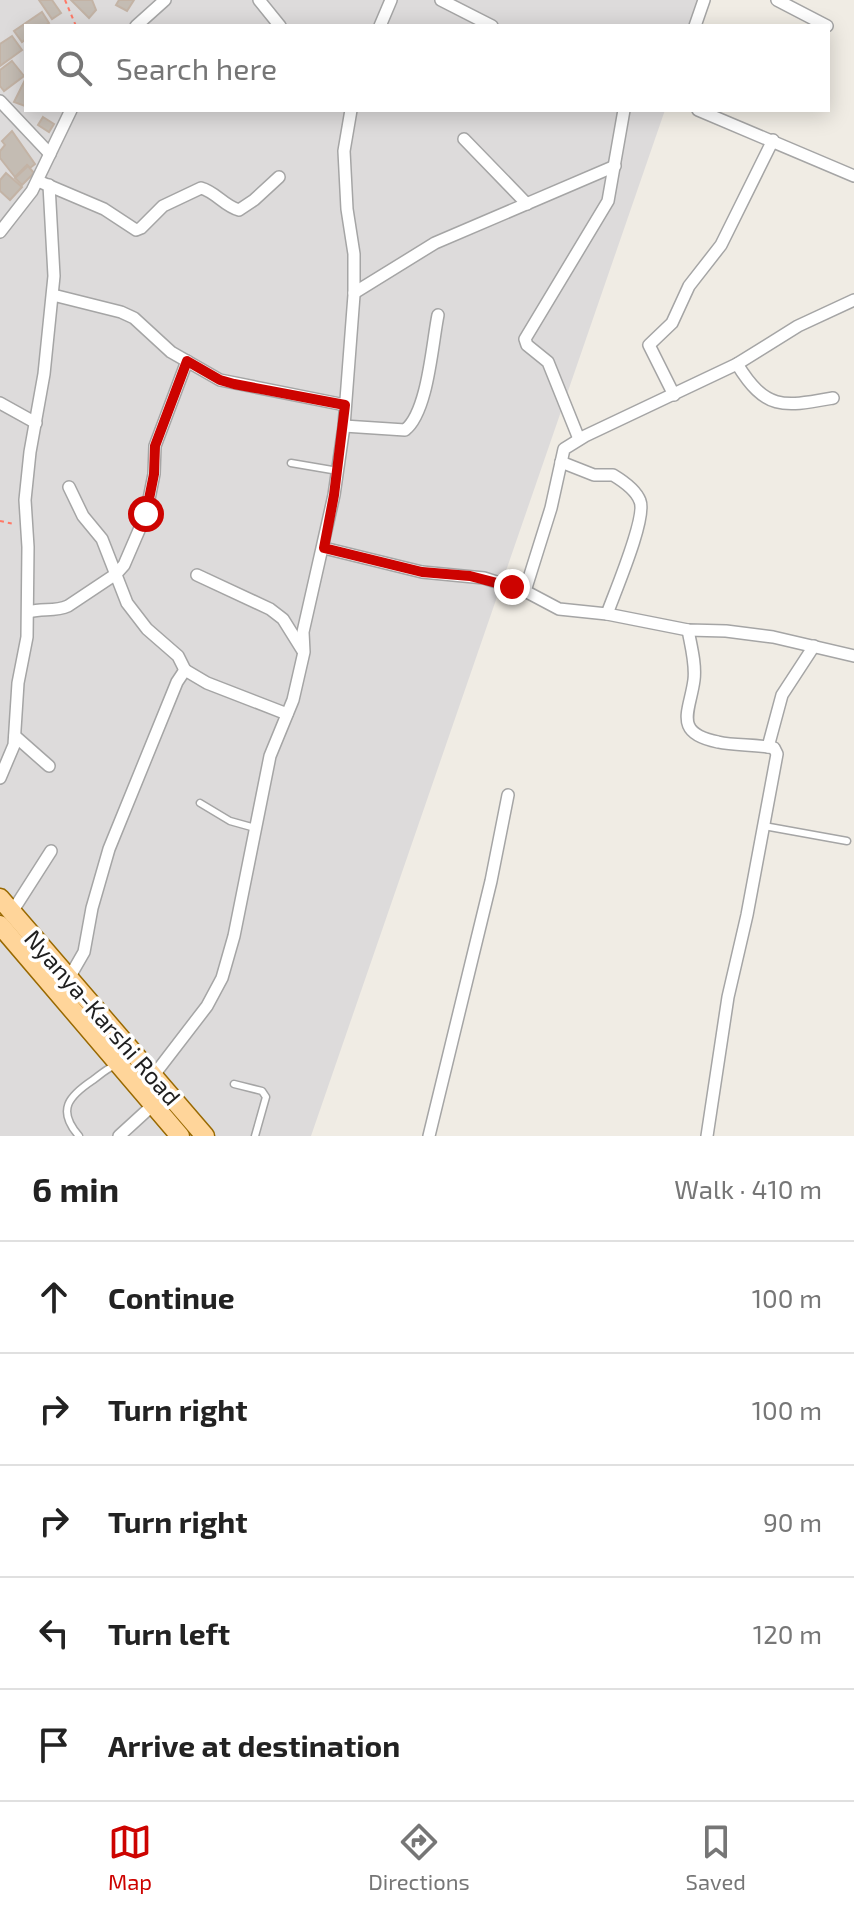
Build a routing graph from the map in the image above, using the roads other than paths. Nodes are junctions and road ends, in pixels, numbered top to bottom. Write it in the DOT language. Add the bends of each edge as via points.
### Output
graph roads {
  1 [pos="165,0"];
  2 [pos="259,0"];
  3 [pos="391,0"];
  4 [pos="441,0"];
  5 [pos="704,0"];
  6 [pos="777,0"];
  7 [pos="138,24"];
  8 [pos="278,24"];
  9 [pos="381,24"];
  10 [pos="488,24"];
  11 [pos="696,24"];
  12 [pos="822,24"];
  13 [pos="0,101"];
  14 [pos="70,112"];
  15 [pos="351,112"];
  16 [pos="624,112"];
  17 [pos="703,112"];
  18 [pos="464,139"];
  19 [pos="773,140"];
  20 [pos="50,154"];
  21 [pos="615,166"];
  22 [pos="854,176"];
  23 [pos="279,177"];
  24 [pos="44,183"];
  25 [pos="527,204"];
  26 [pos="0,232"];
  27 [pos="354,293"];
  28 [pos="53,295"];
  29 [pos="854,300"];
  30 [pos="438,315"];
  31 [pos="187,361"];
  32 [pos="737,364"];
  33 [pos="674,395"];
  34 [pos="833,398"];
  35 [pos="0,403"];
  36 [pos="345,405"];
  37 [pos="36,423"];
  38 [pos="344,426"];
  39 [pos="579,439"];
  40 [pos="561,462"];
  41 [pos="291,463"];
  42 [pos="338,471"];
  43 [pos="69,487"];
  44 [pos="324,548"];
  45 [pos="116,574"];
  46 [pos="197,575"];
  47 [pos="525,591"];
  48 [pos="29,612"];
  49 [pos="607,614"];
  50 [pos="688,630"];
  51 [pos="814,646"];
  52 [pos="304,652"];
  53 [pos="854,656"];
  54 [pos="185,670"];
  55 [pos="287,714"];
  56 [pos="15,736"];
  57 [pos="768,747"];
  58 [pos="49,766"];
  59 [pos="0,778"];
  60 [pos="508,795"];
  61 [pos="200,803"];
  62 [pos="764,826"];
  63 [pos="255,828"];
  64 [pos="847,841"];
  65 [pos="51,851"];
  66 [pos="4,912"];
  67 [pos="69,978"];
  68 [pos="122,1066"];
  69 [pos="154,1075"];
  70 [pos="234,1084"];
  71 [pos="154,1104"];
  72 [pos="79,1136"];
  73 [pos="119,1136"];
  74 [pos="180,1136"];
  75 [pos="205,1136"];
  76 [pos="255,1136"];
  77 [pos="429,1136"];
  78 [pos="707,1136"];
  1 -- 7 [label="street"];
  2 -- 8 [label="street"];
  3 -- 9 [label="street"];
  4 -- 10 [label="street"];
  5 -- 11 [label="street"];
  6 -- 12 [label="street"];
  13 -- 20 [label="street"];
  14 -- 20 [label="street"];
  15 -- 27 [label="street" via="344,151"];
  16 -- 21 [label="street"];
  17 -- 19 [label="street"];
  18 -- 25 [label="street"];
  19 -- 22 [label="street"];
  19 -- 33 [label="street" via="721,245 689,286 672,323 649,345"];
  20 -- 24 [label="street"];
  21 -- 25 [label="street"];
  21 -- 39 [label="street" via="608,201 525,339 548,362"];
  23 -- 24 [label="street" via="239,210 201,188 163,206 136,230 104,209"];
  24 -- 26 [label="street"];
  24 -- 28 [label="street" via="54,257"];
  25 -- 27 [label="street" via="435,243"];
  27 -- 36 [label="street"];
  28 -- 31 [label="street" via="134,318"];
  28 -- 37 [label="street"];
  29 -- 32 [label="street" via="798,326"];
  30 -- 38 [label="street" via="412,425 405,430"];
  31 -- 36 [label="street" via="234,384"];
  31 -- 45 [label="street" via="155,446 146,514"];
  32 -- 33 [label="street"];
  32 -- 34 [label="street" via="756,392 785,405"];
  33 -- 39 [label="street"];
  35 -- 37 [label="street"];
  36 -- 38 [label="street"];
  37 -- 48 [label="street" via="25,500"];
  38 -- 42 [label="street"];
  39 -- 40 [label="street" via="564,449"];
  40 -- 47 [label="street"];
  40 -- 49 [label="street" via="594,475 613,475 641,503"];
  41 -- 42 [label="lane"];
  42 -- 44 [label="street"];
  43 -- 45 [label="street" via="102,539"];
  44 -- 47 [label="street" via="422,572 484,578"];
  44 -- 52 [label="street" via="303,632"];
  45 -- 48 [label="street" via="59,610"];
  45 -- 54 [label="street" via="127,603"];
  46 -- 52 [label="street" via="270,609"];
  47 -- 49 [label="street" via="559,609"];
  48 -- 56 [label="street"];
  49 -- 50 [label="street"];
  50 -- 51 [label="street"];
  50 -- 57 [label="street" via="694,666 686,709 691,731 719,743"];
  51 -- 53 [label="street"];
  51 -- 57 [label="street" via="782,695"];
  52 -- 55 [label="street"];
  54 -- 55 [label="street"];
  54 -- 67 [label="street" via="109,849 84,952"];
  55 -- 63 [label="street" via="270,756"];
  56 -- 58 [label="street"];
  56 -- 59 [label="street"];
  57 -- 62 [label="street" via="777,754"];
  60 -- 77 [label="street"];
  61 -- 63 [label="lane"];
  62 -- 64 [label="lane"];
  62 -- 78 [label="street" via="726,1010"];
  63 -- 69 [label="street" via="222,978"];
  65 -- 66 [label="street"];
  66 -- 67 [label="main road, Nyanya-Karshi Road"];
  66 -- 68 [label="main road, Nyanya-Karshi Road"];
  67 -- 69 [label="main road, Nyanya-Karshi Road"];
  68 -- 71 [label="main road, Nyanya-Karshi Road"];
  68 -- 72 [label="lane" via="106,1070 69,1098 67,1116"];
  69 -- 75 [label="main road, Nyanya-Karshi Road"];
  70 -- 76 [label="lane" via="262,1091 266,1097"];
  71 -- 73 [label="street"];
  71 -- 74 [label="main road, Nyanya-Karshi Road"];
}
